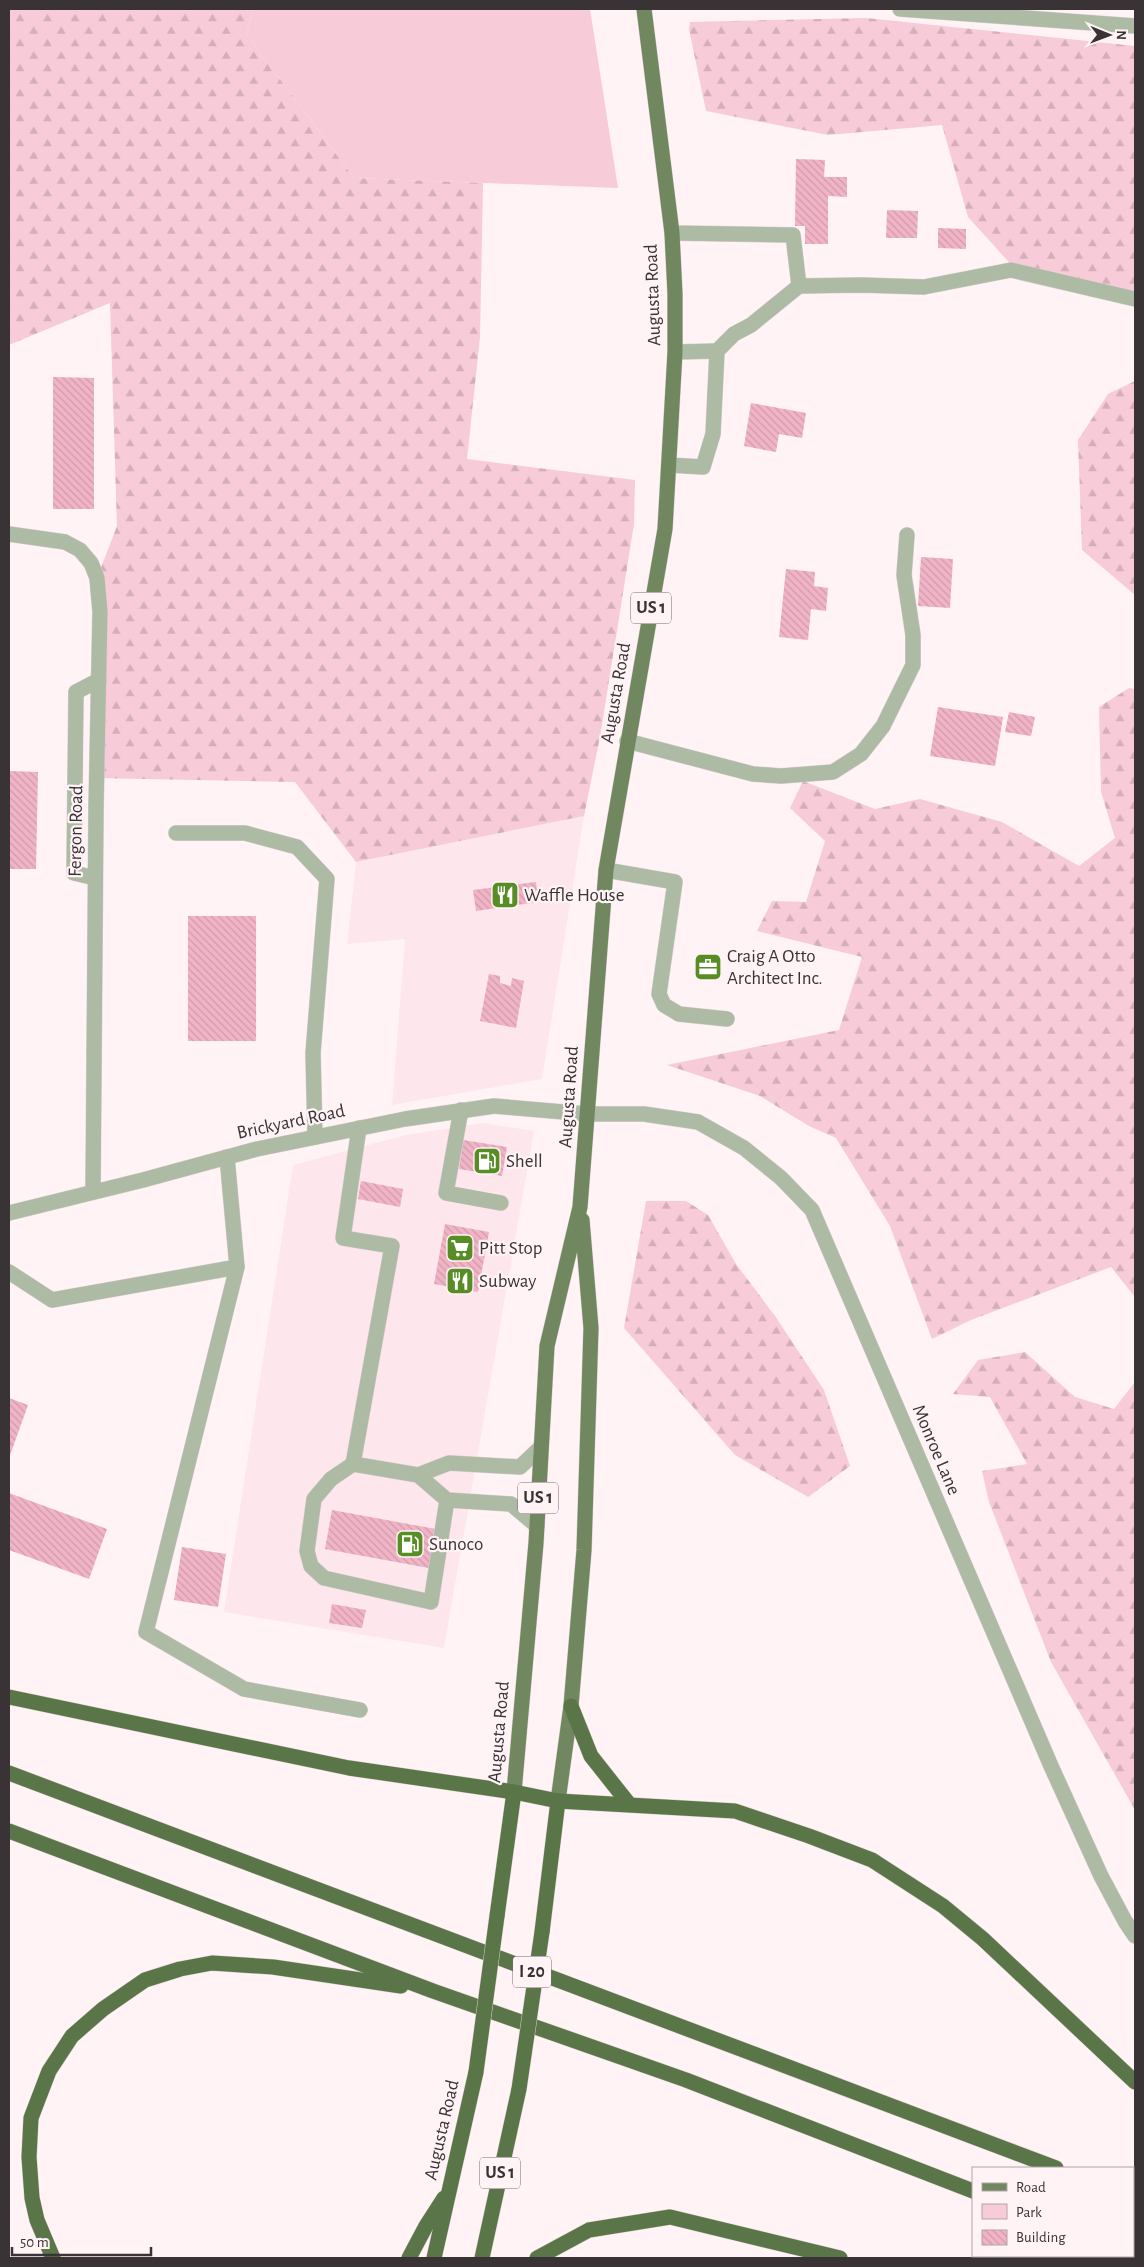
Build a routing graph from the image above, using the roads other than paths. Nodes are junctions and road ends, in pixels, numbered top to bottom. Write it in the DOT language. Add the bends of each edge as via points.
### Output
graph roads {
  1 [pos="644,9"];
  2 [pos="900,9"];
  3 [pos="1135,26"];
  4 [pos="672,233"];
  5 [pos="799,286"];
  6 [pos="1135,299"];
  7 [pos="717,351"];
  8 [pos="675,352"];
  9 [pos="670,465"];
  10 [pos="9,534"];
  11 [pos="907,535"];
  12 [pos="99,680"];
  13 [pos="628,741"];
  14 [pos="176,833"];
  15 [pos="606,870"];
  16 [pos="95,878"];
  17 [pos="727,1019"];
  18 [pos="461,1110"];
  19 [pos="588,1114"];
  20 [pos="359,1128"];
  21 [pos="315,1137"];
  22 [pos="227,1157"];
  23 [pos="93,1192"];
  24 [pos="501,1203"];
  25 [pos="580,1206"];
  26 [pos="9,1213"];
  27 [pos="237,1267"];
  28 [pos="9,1272"];
  29 [pos="541,1447"];
  30 [pos="353,1464"];
  31 [pos="418,1475"];
  32 [pos="447,1500"];
  33 [pos="537,1526"];
  34 [pos="9,1697"];
  35 [pos="571,1706"];
  36 [pos="360,1710"];
  37 [pos="9,1773"];
  38 [pos="514,1792"];
  39 [pos="558,1801"];
  40 [pos="629,1804"];
  41 [pos="9,1831"];
  42 [pos="1135,1936"];
  43 [pos="433,1991"];
  44 [pos="1135,2082"];
  45 [pos="1053,2167"];
  46 [pos="449,2190"];
  47 [pos="972,2191"];
  48 [pos="53,2258"];
  49 [pos="409,2258"];
  50 [pos="434,2258"];
  51 [pos="482,2258"];
  52 [pos="537,2258"];
  53 [pos="840,2258"];
  1 -- 4 [label="main road, Augusta Road / US 1"];
  2 -- 3 [label="street"];
  4 -- 5 [label="street" via="793,235"];
  4 -- 8 [label="main road, Augusta Road / US 1"];
  5 -- 6 [label="street" via="924,287 1011,270"];
  5 -- 7 [label="street" via="752,325 734,334"];
  7 -- 8 [label="street"];
  7 -- 9 [label="street" via="713,434 703,467"];
  8 -- 9 [label="main road, Augusta Road / US 1"];
  9 -- 13 [label="main road, Augusta Road / US 1" via="665,529"];
  10 -- 12 [label="street, Fergon Road" via="65,542 80,550 91,563 98,578"];
  11 -- 13 [label="street" via="904,575 913,635 913,665 883,726 861,754 833,772 781,776 753,774"];
  12 -- 16 [label="street, Fergon Road"];
  12 -- 16 [label="street" via="76,692 74,873"];
  13 -- 15 [label="main road, Augusta Road / US 1"];
  14 -- 21 [label="street" via="245,833 297,847 327,879 313,1053"];
  15 -- 17 [label="street" via="675,882 659,994 664,1005 679,1014"];
  15 -- 19 [label="main road, Augusta Road / US 1"];
  16 -- 23 [label="street, Fergon Road"];
  18 -- 19 [label="street, Brickyard Road" via="494,1106"];
  18 -- 20 [label="street, Brickyard Road"];
  18 -- 24 [label="street" via="446,1193"];
  19 -- 25 [label="main road, Augusta Road / US 1"];
  19 -- 42 [label="street, Monroe Lane" via="644,1114 698,1122 744,1148 812,1210 1050,1766 1101,1876"];
  20 -- 21 [label="street, Brickyard Road"];
  20 -- 30 [label="street" via="343,1238 392,1246"];
  21 -- 22 [label="street, Brickyard Road"];
  22 -- 23 [label="street, Brickyard Road"];
  22 -- 27 [label="street"];
  23 -- 26 [label="street, Brickyard Road"];
  25 -- 29 [label="main road, Augusta Road / US 1" via="546,1346"];
  25 -- 35 [label="main road, Augusta Road / US 1" via="591,1328 584,1550"];
  27 -- 28 [label="street" via="52,1300"];
  27 -- 36 [label="street" via="146,1632 244,1689"];
  29 -- 31 [label="street" via="520,1467 449,1462"];
  29 -- 33 [label="main road, Augusta Road / US 1"];
  30 -- 31 [label="street"];
  30 -- 32 [label="street" via="331,1479 314,1499 307,1551 311,1566 324,1578 431,1602"];
  31 -- 32 [label="street"];
  32 -- 33 [label="street" via="511,1504"];
  33 -- 38 [label="main road, Augusta Road / US 1"];
  34 -- 38 [label="highway" via="349,1768"];
  35 -- 39 [label="main road, Augusta Road / US 1"];
  35 -- 40 [label="highway" via="591,1756"];
  37 -- 45 [label="highway, I 20"];
  38 -- 39 [label="highway"];
  38 -- 46 [label="highway, Augusta Road / US 1, bridge" via="476,2072"];
  39 -- 40 [label="highway"];
  39 -- 51 [label="highway, Augusta Road / US 1, bridge" via="520,2089"];
  40 -- 44 [label="highway" via="735,1811 872,1860 943,1906 983,1939"];
  41 -- 43 [label="highway"];
  43 -- 47 [label="highway" via="686,2080"];
  43 -- 48 [label="highway" via="273,1967 212,1964 180,1969 145,1980 103,2009 72,2036 49,2071 31,2118 32,2198"];
  46 -- 49 [label="highway"];
  46 -- 50 [label="highway, Augusta Road / US 1"];
  52 -- 53 [label="highway" via="589,2230 670,2218"];
}
